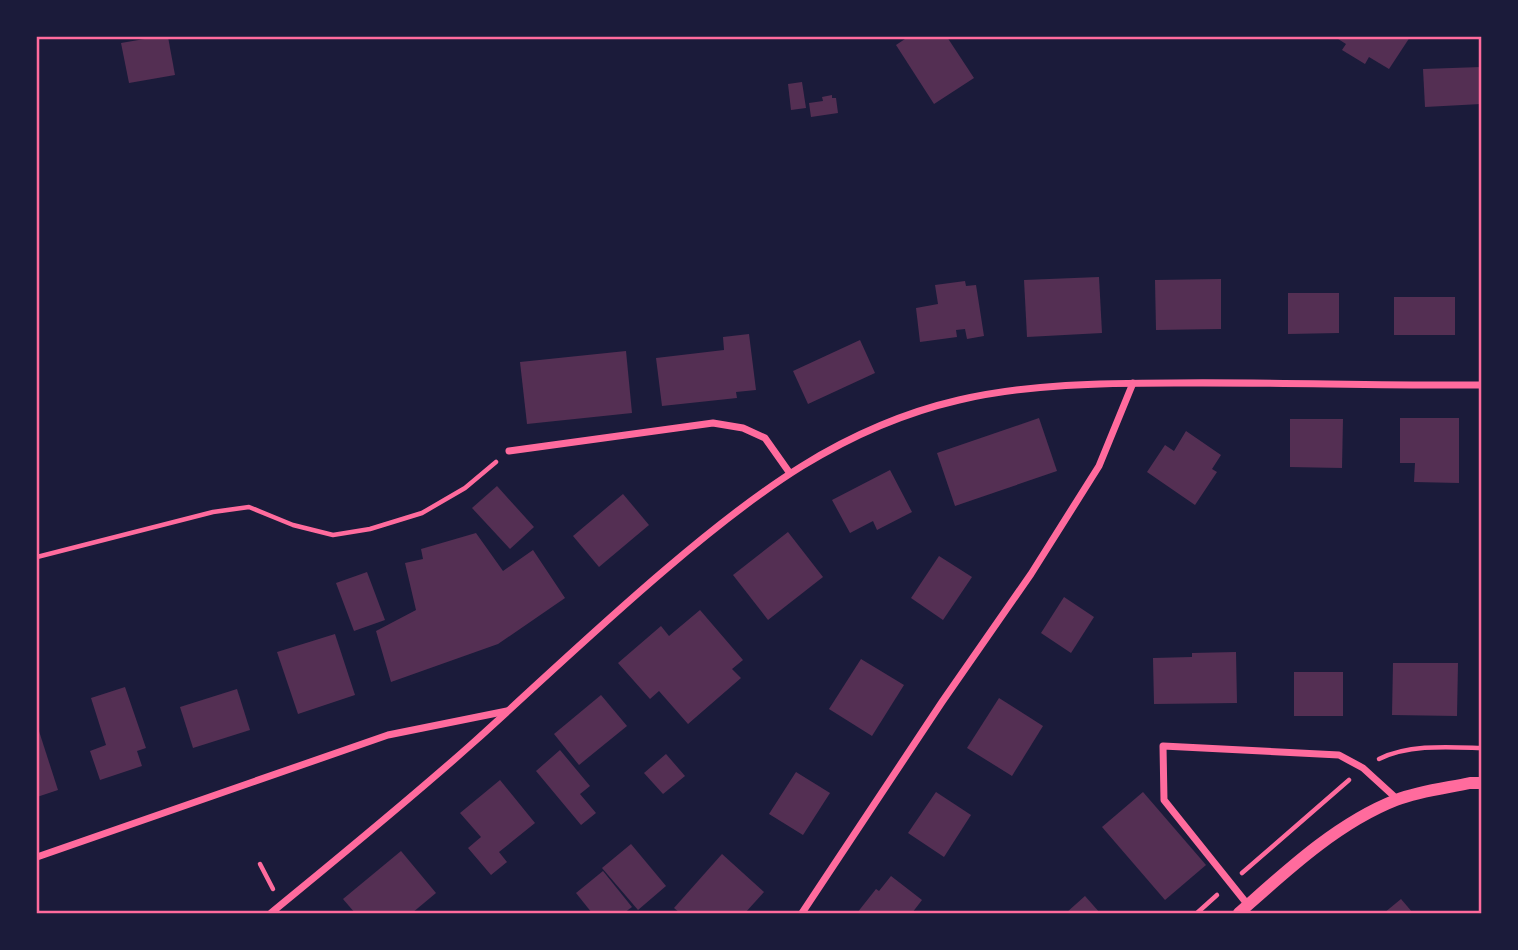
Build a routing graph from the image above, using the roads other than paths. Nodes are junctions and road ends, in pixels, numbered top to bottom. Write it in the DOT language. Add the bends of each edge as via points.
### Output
graph roads {
  1 [pos="1133,383"];
  2 [pos="1481,385"];
  3 [pos="509,451"];
  4 [pos="789,472"];
  5 [pos="508,711"];
  6 [pos="1481,783"];
  7 [pos="1397,800"];
  8 [pos="37,857"];
  9 [pos="1244,909"];
  10 [pos="271,913"];
  11 [pos="802,913"];
  1 -- 2 [label="street"];
  1 -- 4 [label="street" via="1053,387 958,400 878,426"];
  1 -- 11 [label="street" via="1099,466"];
  3 -- 4 [label="street" via="713,423 743,428 765,438"];
  4 -- 5 [label="street" via="652,581"];
  5 -- 8 [label="street" via="388,735"];
  5 -- 10 [label="street"];
  6 -- 7 [label="street"];
  7 -- 9 [label="street" via="1313,849"];
  7 -- 9 [label="street" via="1363,768 1339,755 1163,746 1164,800"];
}
